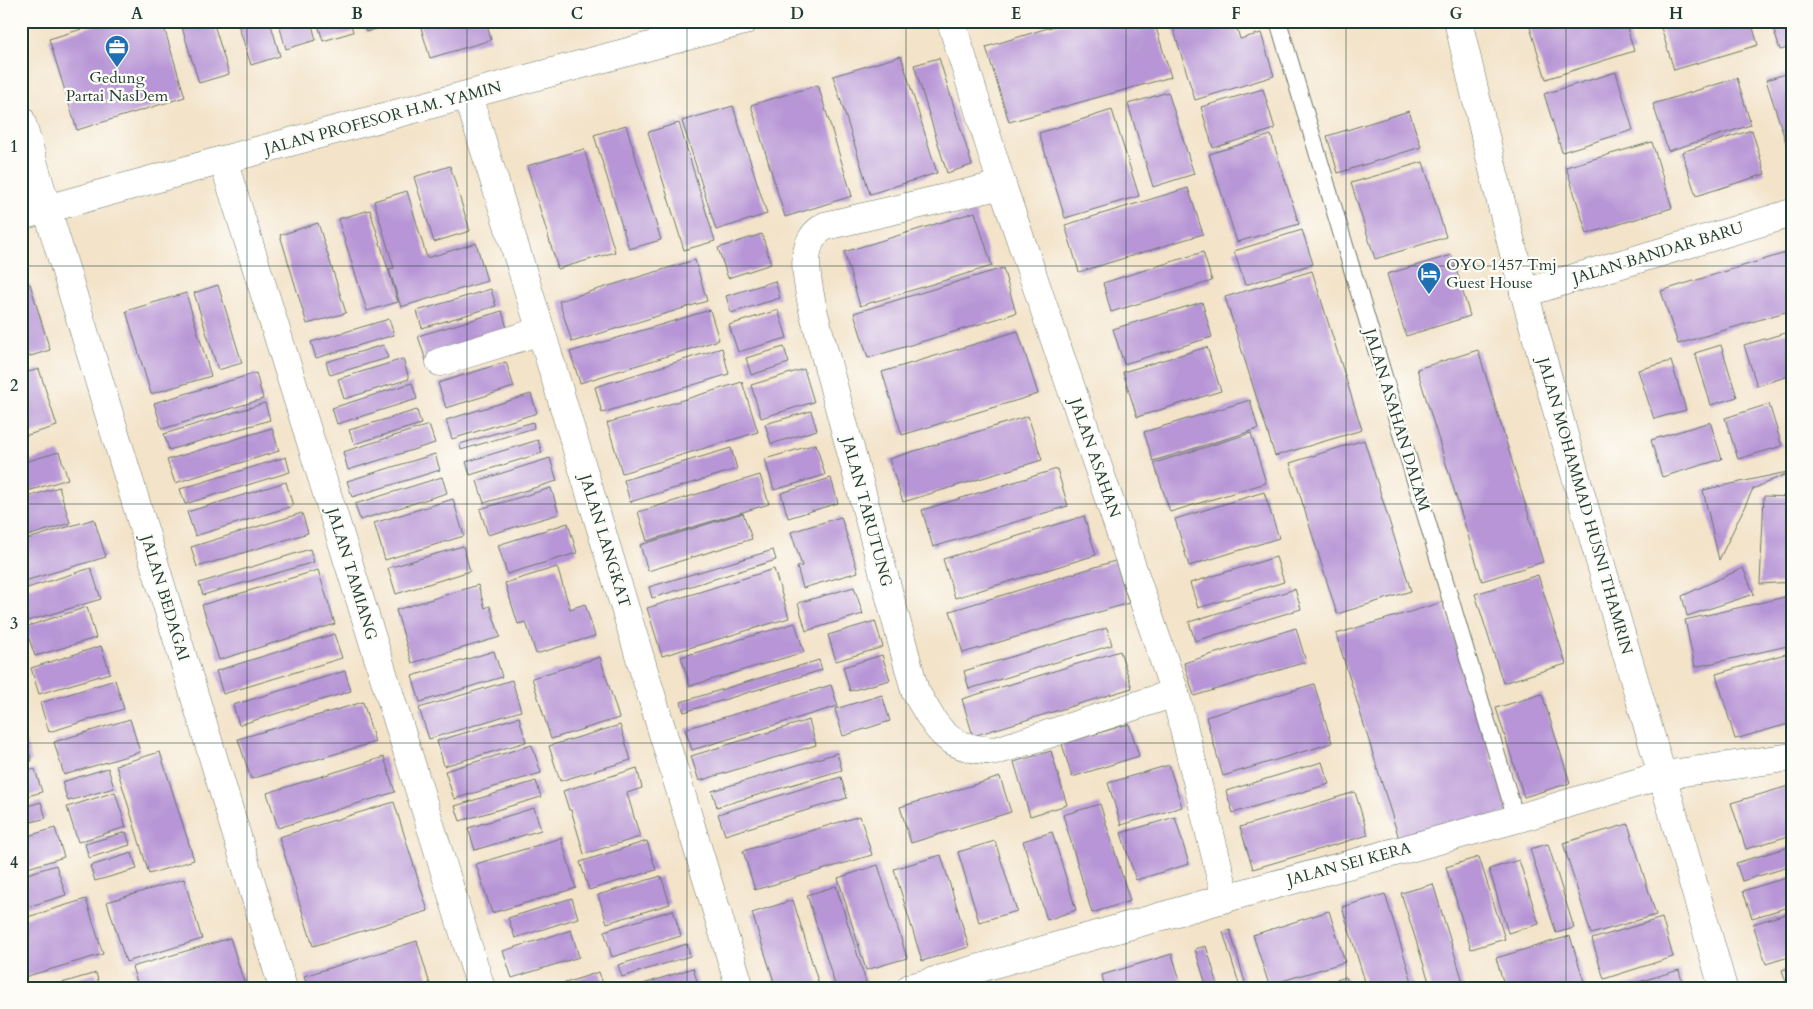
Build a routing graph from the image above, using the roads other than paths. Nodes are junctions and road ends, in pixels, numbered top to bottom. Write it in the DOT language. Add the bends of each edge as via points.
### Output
graph roads {
  1 [pos="744,21"];
  2 [pos="951,21"];
  3 [pos="1278,21"];
  4 [pos="1458,21"];
  5 [pos="468,96"];
  6 [pos="21,120"];
  7 [pos="223,160"];
  8 [pos="1002,184"];
  9 [pos="34,213"];
  10 [pos="1792,213"];
  11 [pos="1524,293"];
  12 [pos="541,331"];
  13 [pos="440,362"];
  14 [pos="1175,694"];
  15 [pos="1792,756"];
  16 [pos="1663,775"];
  17 [pos="1516,819"];
  18 [pos="1226,898"];
  19 [pos="283,988"];
  20 [pos="481,988"];
  21 [pos="740,988"];
  22 [pos="910,988"];
  23 [pos="1724,988"];
  1 -- 5 [label="street, JALAN PROFESOR H.M. YAMIN"];
  2 -- 8 [label="street, JALAN ASAHAN"];
  3 -- 17 [label="lane, JALAN ASAHAN DALAM"];
  4 -- 11 [label="street, JALAN MOHAMMAD HUSNI THAMRIN"];
  5 -- 7 [label="street, JALAN PROFESOR H.M. YAMIN"];
  5 -- 12 [label="street, JALAN LANGKAT"];
  6 -- 9 [label="street, JALAN BEDAGAI"];
  7 -- 9 [label="street, JALAN PROFESOR H.M. YAMIN"];
  7 -- 20 [label="street, JALAN TAMIANG"];
  8 -- 14 [label="street, JALAN ASAHAN"];
  8 -- 14 [label="street, JALAN TARUTUNG" via="824,226 813,237 808,253 806,273 812,310 915,691 939,731 957,744 976,751 996,752"];
  9 -- 19 [label="street, JALAN BEDAGAI"];
  10 -- 11 [label="street, JALAN BANDAR BARU"];
  11 -- 16 [label="street, JALAN MOHAMMAD HUSNI THAMRIN"];
  12 -- 13 [label="street"];
  12 -- 21 [label="street, JALAN LANGKAT"];
  14 -- 18 [label="street, JALAN ASAHAN"];
  15 -- 16 [label="street, JALAN SEI KERA"];
  16 -- 17 [label="street, JALAN SEI KERA"];
  16 -- 23 [label="street, JALAN MOHAMMAD HUSNI THAMRIN"];
  17 -- 18 [label="street, JALAN SEI KERA"];
  18 -- 22 [label="street, JALAN SEI KERA"];
}
